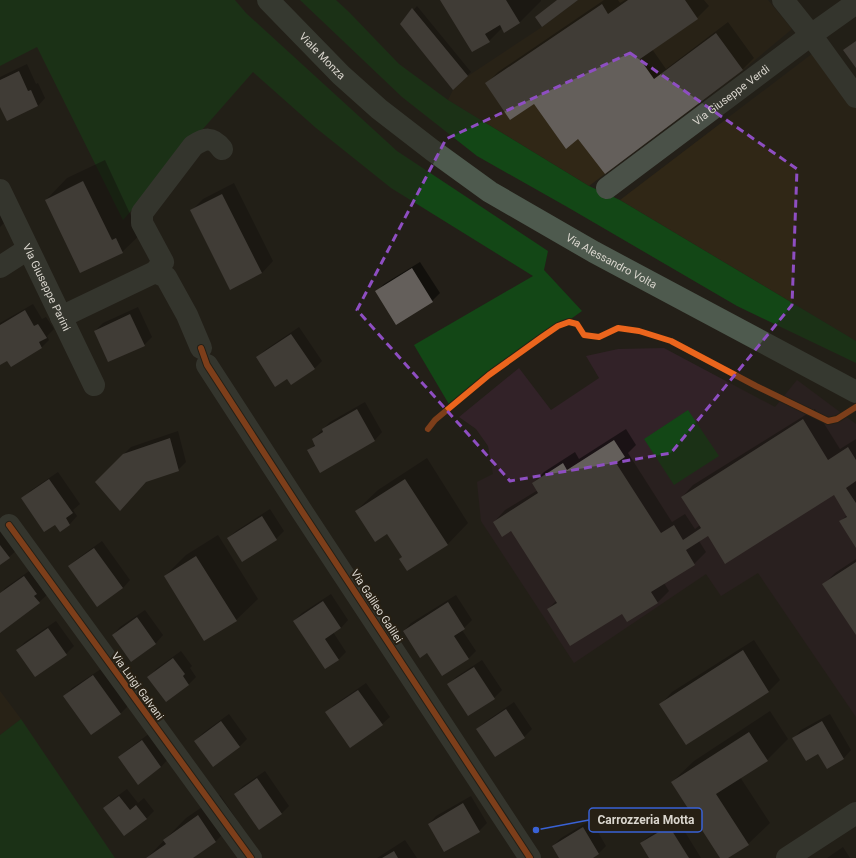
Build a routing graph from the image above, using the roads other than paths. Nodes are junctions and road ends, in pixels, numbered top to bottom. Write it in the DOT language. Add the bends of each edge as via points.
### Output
graph roads {
  1 [pos="268,0"];
  2 [pos="783,0"];
  3 [pos="856,3"];
  4 [pos="811,35"];
  5 [pos="856,97"];
  6 [pos="380,109"];
  7 [pos="222,149"];
  8 [pos="607,188"];
  9 [pos="0,190"];
  10 [pos="28,249"];
  11 [pos="0,267"];
  12 [pos="155,272"];
  13 [pos="62,318"];
  14 [pos="94,385"];
  15 [pos="856,392"];
  16 [pos="9,525"];
  17 [pos="856,813"];
  18 [pos="251,858"];
  19 [pos="530,858"];
  20 [pos="787,858"];
  1 -- 6 [label="main road, Viale Monza" via="341,75"];
  2 -- 4 [label="street"];
  3 -- 4 [label="street, Via Giuseppe Verdi"];
  4 -- 5 [label="street"];
  4 -- 8 [label="street, Via Giuseppe Verdi"];
  6 -- 15 [label="main road, Via Alessandro Volta" via="490,192 594,252"];
  7 -- 12 [label="street" via="218,143 211,140 202,140 193,146 142,213 142,222 163,262"];
  9 -- 10 [label="street, Via Giuseppe Parini"];
  10 -- 11 [label="street"];
  10 -- 13 [label="street, Via Giuseppe Parini"];
  12 -- 13 [label="street"];
  12 -- 19 [label="street, Via Galileo Galilei" via="166,277 187,315 204,356 303,513"];
  13 -- 14 [label="street, Via Giuseppe Parini"];
  16 -- 18 [label="street, Via Luigi Galvani"];
  17 -- 20 [label="street"];
}
